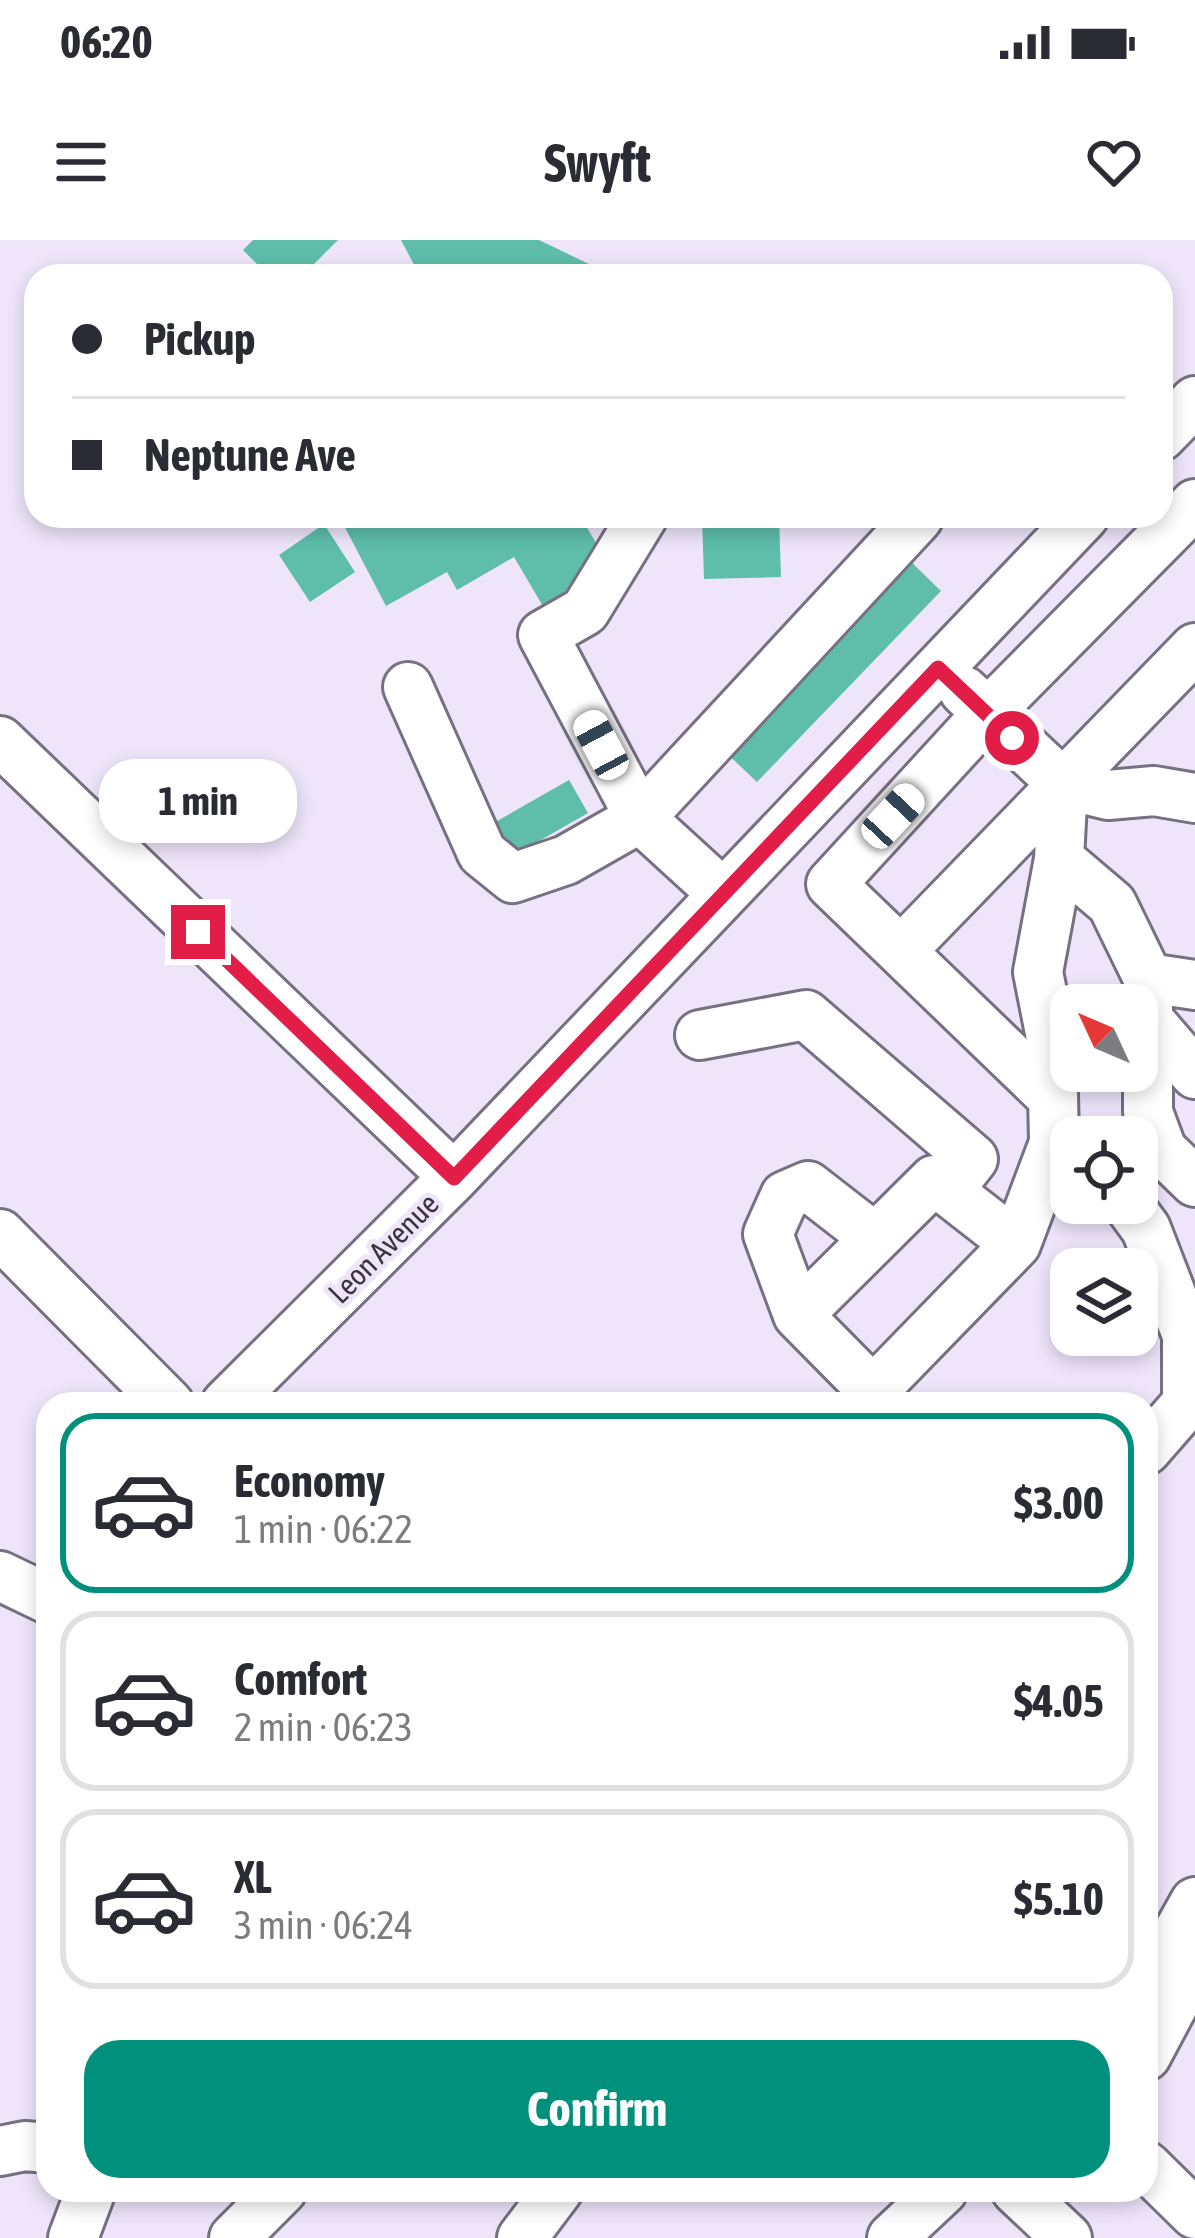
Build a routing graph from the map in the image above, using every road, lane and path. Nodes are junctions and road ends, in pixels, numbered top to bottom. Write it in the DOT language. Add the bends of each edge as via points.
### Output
graph roads {
  1 [pos="1195,401"];
  2 [pos="1173,424"];
  3 [pos="1195,504"];
  4 [pos="1173,526"];
  5 [pos="636,528"];
  6 [pos="909,528"];
  7 [pos="1072,528"];
  8 [pos="1171,528"];
  9 [pos="1195,648"];
  10 [pos="938,668"];
  11 [pos="409,687"];
  12 [pos="986,715"];
  13 [pos="0,741"];
  14 [pos="1195,761"];
  15 [pos="1085,789"];
  16 [pos="1195,798"];
  17 [pos="640,818"];
  18 [pos="1059,859"];
  19 [pos="722,893"];
  20 [pos="901,951"];
  21 [pos="1163,994"];
  22 [pos="700,1035"];
  23 [pos="1195,1074"];
  24 [pos="1058,1116"];
  25 [pos="1050,1120"];
  26 [pos="1050,1154"];
  27 [pos="454,1178"];
  28 [pos="1195,1182"];
  29 [pos="948,1191"];
  30 [pos="1142,1224"];
  31 [pos="0,1234"];
  32 [pos="875,1238"];
  33 [pos="1016,1244"];
  34 [pos="798,1316"];
  35 [pos="157,1392"];
  36 [pos="238,1392"];
  37 [pos="1158,1436"];
  38 [pos="0,1576"];
  39 [pos="36,1593"];
  40 [pos="1195,1902"];
  41 [pos="1195,1964"];
  42 [pos="1162,2032"];
  43 [pos="36,2147"];
  44 [pos="0,2151"];
  45 [pos="1158,2178"];
  46 [pos="87,2202"];
  47 [pos="270,2202"];
  48 [pos="549,2202"];
  49 [pos="930,2202"];
  50 [pos="1029,2202"];
  51 [pos="1195,2214"];
  52 [pos="73,2238"];
  53 [pos="234,2238"];
  54 [pos="522,2238"];
  55 [pos="892,2238"];
  56 [pos="1067,2238"];
  1 -- 2 [label="street"];
  3 -- 4 [label="street"];
  5 -- 17 [label="street" via="585,611 543,635"];
  6 -- 17 [label="street"];
  7 -- 10 [label="street, Leon Avenue"];
  8 -- 12 [label="street"];
  9 -- 15 [label="street"];
  10 -- 12 [label="street"];
  10 -- 19 [label="street, Leon Avenue"];
  11 -- 17 [label="street" via="482,853 513,878 566,860"];
  12 -- 15 [label="street"];
  12 -- 20 [label="street" via="831,884"];
  13 -- 27 [label="street"];
  14 -- 15 [label="street"];
  15 -- 16 [label="street"];
  15 -- 18 [label="street"];
  15 -- 20 [label="street"];
  17 -- 19 [label="street"];
  18 -- 21 [label="street" via="1112,904"];
  18 -- 24 [label="street" via="1038,972"];
  19 -- 27 [label="street, Leon Avenue"];
  20 -- 25 [label="street"];
  21 -- 23 [label="street"];
  21 -- 28 [label="street" via="1148,1112 1162,1150"];
  22 -- 29 [label="street" via="806,1016 974,1159"];
  26 -- 33 [label="street"];
  27 -- 36 [label="street, Leon Avenue"];
  29 -- 32 [label="street" via="934,1180"];
  29 -- 33 [label="street"];
  30 -- 37 [label="street" via="1187,1335 1187,1403"];
  31 -- 35 [label="street"];
  32 -- 34 [label="street"];
  32 -- 34 [label="street" via="808,1186 784,1196 768,1234"];
  33 -- 34 [label="street" via="873,1391"];
  38 -- 39 [label="street"];
  40 -- 42 [label="street"];
  41 -- 42 [label="street"];
  43 -- 44 [label="street"];
  45 -- 51 [label="street"];
  46 -- 52 [label="street"];
  47 -- 53 [label="street"];
  48 -- 54 [label="street"];
  49 -- 55 [label="street"];
  50 -- 56 [label="street"];
}
